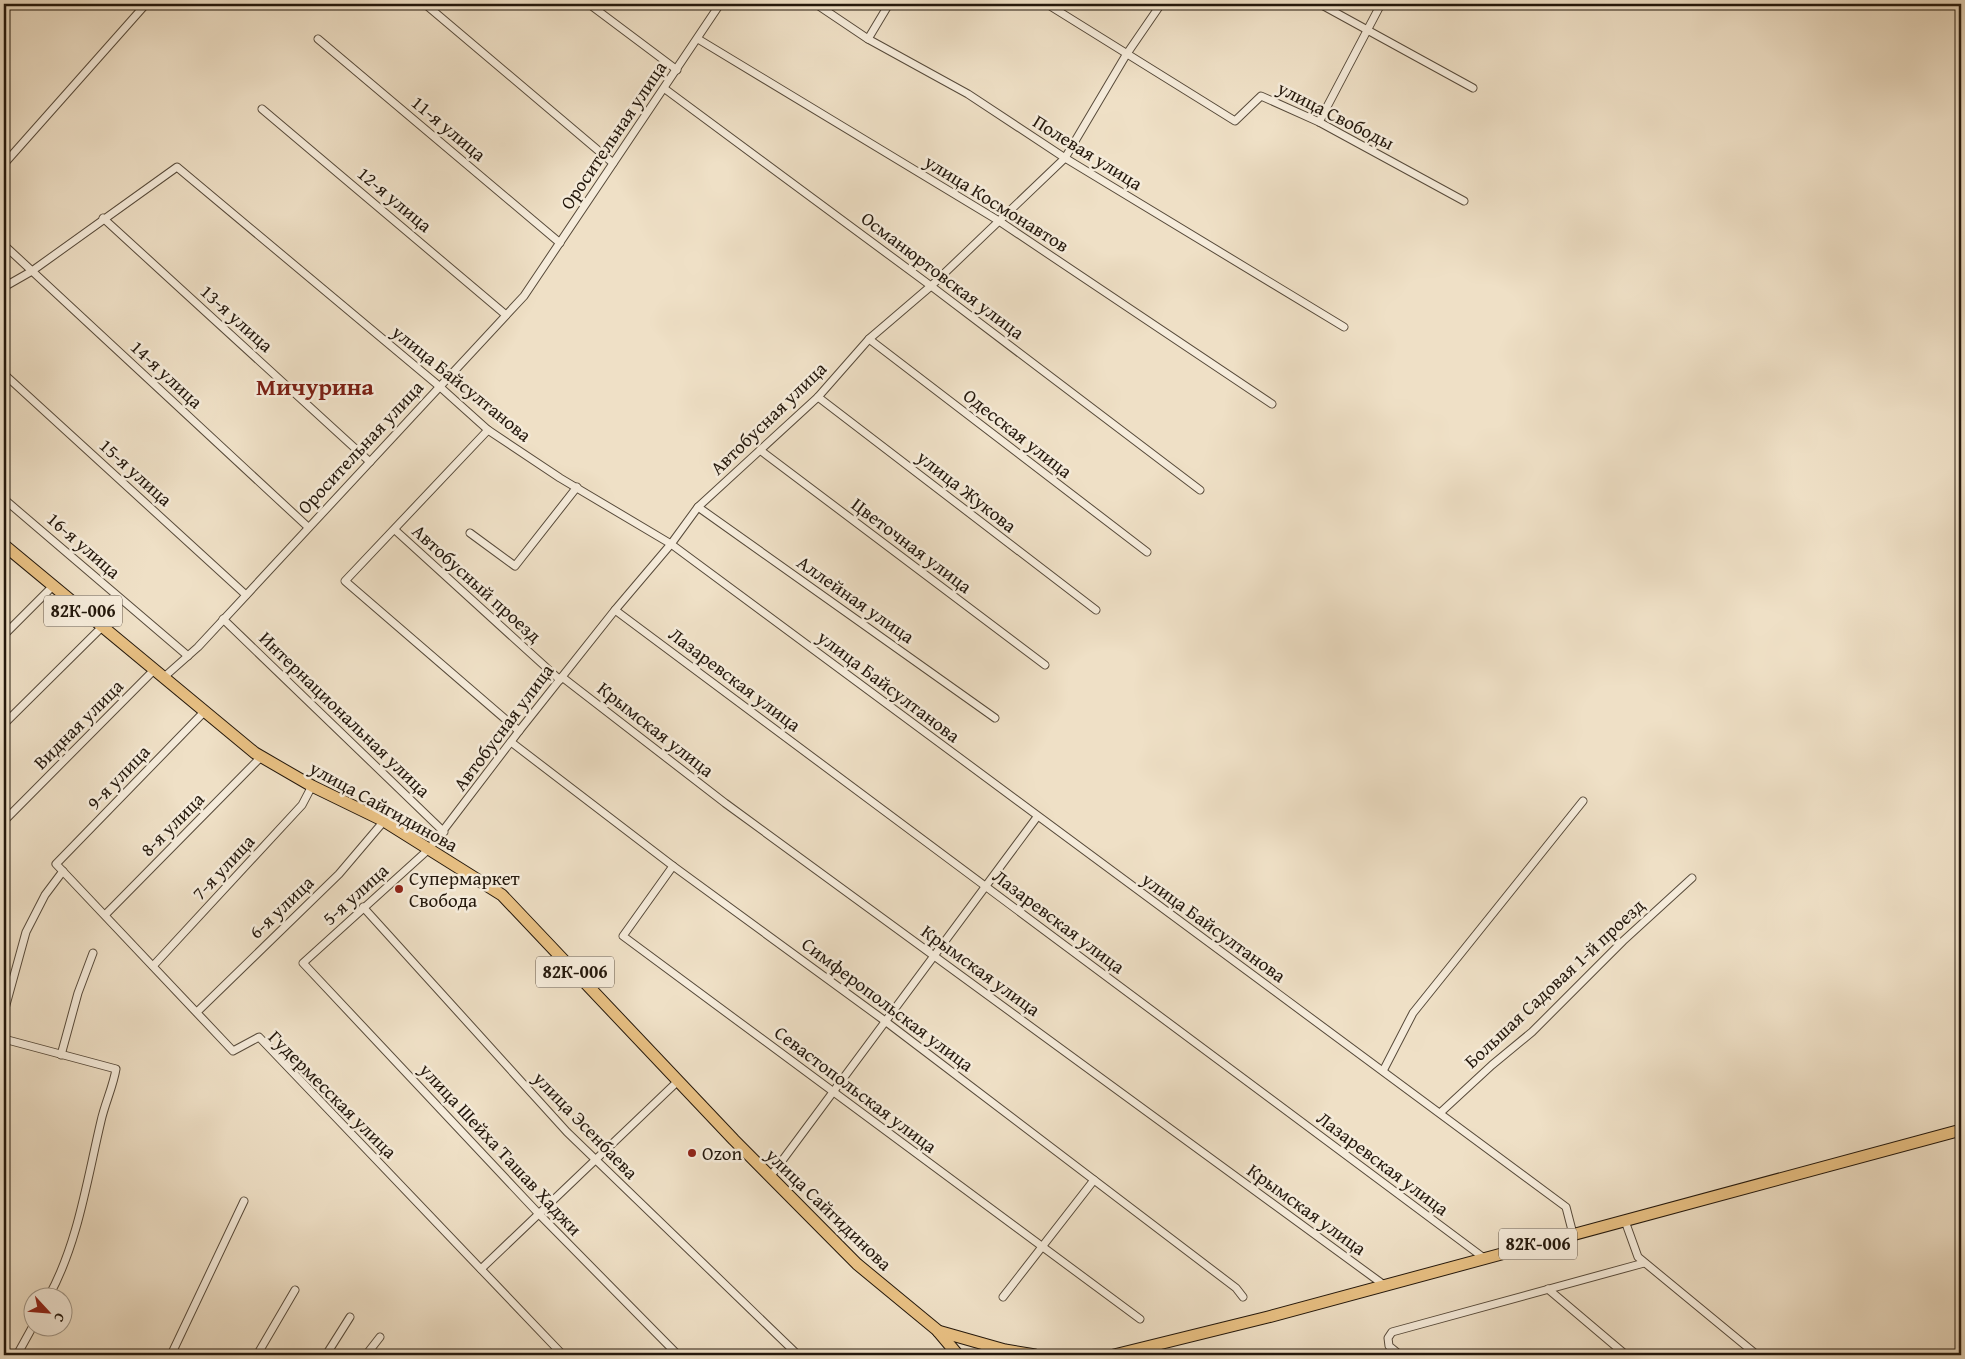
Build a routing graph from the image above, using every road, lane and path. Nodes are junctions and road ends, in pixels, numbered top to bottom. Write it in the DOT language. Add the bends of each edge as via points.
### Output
graph roads {
  1 [pos="146,4"];
  2 [pos="425,4"];
  3 [pos="589,4"];
  4 [pos="720,4"];
  5 [pos="816,4"];
  6 [pos="889,4"];
  7 [pos="1047,4"];
  8 [pos="1161,4"];
  9 [pos="1320,4"];
  10 [pos="1381,4"];
  11 [pos="1366,30"];
  12 [pos="318,39"];
  13 [pos="698,39"];
  14 [pos="868,39"];
  15 [pos="1126,55"];
  16 [pos="677,70"];
  17 [pos="1473,88"];
  18 [pos="665,89"];
  19 [pos="262,108"];
  20 [pos="1319,122"];
  21 [pos="1065,158"];
  22 [pos="613,163"];
  23 [pos="4,164"];
  24 [pos="1464,201"];
  25 [pos="104,218"];
  26 [pos="999,221"];
  27 [pos="560,242"];
  28 [pos="4,245"];
  29 [pos="32,271"];
  30 [pos="931,286"];
  31 [pos="4,287"];
  32 [pos="506,315"];
  33 [pos="1344,327"];
  34 [pos="869,339"];
  35 [pos="4,374"];
  36 [pos="439,386"];
  37 [pos="818,397"];
  38 [pos="1272,404"];
  39 [pos="488,430"];
  40 [pos="760,450"];
  41 [pos="370,462"];
  42 [pos="577,487"];
  43 [pos="1200,490"];
  44 [pos="4,498"];
  45 [pos="698,507"];
  46 [pos="308,527"];
  47 [pos="395,530"];
  48 [pos="470,533"];
  49 [pos="671,544"];
  50 [pos="4,545"];
  51 [pos="1147,552"];
  52 [pos="53,586"];
  53 [pos="246,595"];
  54 [pos="615,610"];
  55 [pos="1096,610"];
  56 [pos="224,620"];
  57 [pos="102,628"];
  58 [pos="4,635"];
  59 [pos="188,656"];
  60 [pos="1045,665"];
  61 [pos="159,674"];
  62 [pos="561,678"];
  63 [pos="204,712"];
  64 [pos="995,718"];
  65 [pos="4,724"];
  66 [pos="519,731"];
  67 [pos="511,742"];
  68 [pos="262,756"];
  69 [pos="312,786"];
  70 [pos="1583,801"];
  71 [pos="1037,817"];
  72 [pos="4,821"];
  73 [pos="384,821"];
  74 [pos="444,832"];
  75 [pos="429,850"];
  76 [pos="56,864"];
  77 [pos="673,866"];
  78 [pos="63,871"];
  79 [pos="1692,878"];
  80 [pos="986,886"];
  81 [pos="363,907"];
  82 [pos="106,914"];
  83 [pos="93,953"];
  84 [pos="934,955"];
  85 [pos="303,963"];
  86 [pos="153,966"];
  87 [pos="4,1012"];
  88 [pos="197,1012"];
  89 [pos="885,1021"];
  90 [pos="4,1039"];
  91 [pos="61,1055"];
  92 [pos="1383,1071"];
  93 [pos="678,1081"];
  94 [pos="833,1092"];
  95 [pos="1440,1114"];
  96 [pos="1961,1130"];
  97 [pos="596,1162"];
  98 [pos="770,1176"];
  99 [pos="1094,1180"];
  100 [pos="244,1201"];
  101 [pos="539,1214"];
  102 [pos="1625,1221"];
  103 [pos="1573,1234"];
  104 [pos="1042,1247"];
  105 [pos="1484,1258"];
  106 [pos="1644,1263"];
  107 [pos="481,1269"];
  108 [pos="1384,1285"];
  109 [pos="55,1286"];
  110 [pos="1548,1289"];
  111 [pos="295,1290"];
  112 [pos="1002,1297"];
  113 [pos="1243,1297"];
  114 [pos="350,1317"];
  115 [pos="1140,1319"];
  116 [pos="937,1330"];
  117 [pos="27,1336"];
  118 [pos="380,1337"];
  119 [pos="17,1355"];
  120 [pos="171,1355"];
  121 [pos="257,1355"];
  122 [pos="326,1355"];
  123 [pos="366,1355"];
  124 [pos="563,1355"];
  125 [pos="678,1355"];
  126 [pos="798,1355"];
  127 [pos="958,1355"];
  128 [pos="1036,1355"];
  129 [pos="1114,1355"];
  130 [pos="1400,1355"];
  131 [pos="1626,1355"];
  132 [pos="1757,1355"];
  1 -- 23 [label="street"];
  2 -- 22 [label="street"];
  3 -- 16 [label="street"];
  4 -- 13 [label="street, Оросительная улица"];
  5 -- 14 [label="street, Полевая улица"];
  6 -- 14 [label="street"];
  7 -- 15 [label="street, улица Свободы"];
  8 -- 15 [label="street, Автобусная улица"];
  9 -- 11 [label="street"];
  10 -- 11 [label="street"];
  11 -- 17 [label="street"];
  11 -- 20 [label="street"];
  12 -- 27 [label="street, 11-я улица"];
  13 -- 16 [label="street, Оросительная улица"];
  13 -- 26 [label="street, улица Космонавтов"];
  14 -- 21 [label="street, Полевая улица" via="968,94"];
  15 -- 20 [label="street, улица Свободы" via="1235,121 1261,96"];
  15 -- 21 [label="street, Автобусная улица"];
  16 -- 18 [label="street, Оросительная улица"];
  18 -- 22 [label="street, Оросительная улица"];
  18 -- 30 [label="street, Османюртовская улица"];
  19 -- 32 [label="street, 12-я улица"];
  20 -- 24 [label="street, улица Свободы"];
  21 -- 26 [label="street, Автобусная улица"];
  21 -- 33 [label="street, Полевая улица"];
  22 -- 27 [label="street, Оросительная улица"];
  25 -- 29 [label="street"];
  25 -- 36 [label="street, улица Байсултанова" via="177,167"];
  25 -- 41 [label="street, 13-я улица"];
  26 -- 30 [label="street, Автобусная улица"];
  26 -- 38 [label="street, улица Космонавтов"];
  27 -- 32 [label="street, Оросительная улица" via="524,296"];
  28 -- 29 [label="street, 14-я улица"];
  29 -- 31 [label="street"];
  29 -- 46 [label="street, 14-я улица"];
  30 -- 34 [label="street, Автобусная улица"];
  30 -- 43 [label="street, Османюртовская улица"];
  32 -- 36 [label="street, Оросительная улица"];
  34 -- 37 [label="street, Автобусная улица"];
  34 -- 51 [label="street, Одесская улица"];
  35 -- 53 [label="street, 15-я улица"];
  36 -- 39 [label="street, улица Байсултанова"];
  36 -- 41 [label="street, Оросительная улица"];
  37 -- 40 [label="street, Автобусная улица"];
  37 -- 55 [label="street, улица Жукова"];
  39 -- 42 [label="street, улица Байсултанова"];
  39 -- 47 [label="street"];
  40 -- 45 [label="street, Автобусная улица"];
  40 -- 60 [label="street, Цветочная улица"];
  41 -- 46 [label="street, Оросительная улица"];
  42 -- 48 [label="street" via="515,566"];
  42 -- 49 [label="street, улица Байсултанова"];
  44 -- 59 [label="street, 16-я улица"];
  45 -- 49 [label="street, Автобусная улица"];
  45 -- 64 [label="street, Аллейная улица"];
  46 -- 53 [label="street, Оросительная улица"];
  47 -- 62 [label="street, Автобусный проезд"];
  47 -- 66 [label="street" via="345,581"];
  49 -- 54 [label="street, Автобусная улица"];
  49 -- 71 [label="street, улица Байсултанова"];
  50 -- 52 [label="main road, улица Сайгидинова / 82К-006"];
  52 -- 57 [label="main road, улица Сайгидинова / 82К-006"];
  52 -- 58 [label="street"];
  53 -- 56 [label="street, Оросительная улица"];
  54 -- 62 [label="street, Автобусная улица"];
  54 -- 80 [label="street, Лазаревская улица"];
  56 -- 59 [label="street, Оросительная улица"];
  56 -- 74 [label="street, Интернациональная улица"];
  57 -- 61 [label="main road, улица Сайгидинова / 82К-006"];
  57 -- 65 [label="street"];
  59 -- 61 [label="street, Оросительная улица"];
  61 -- 63 [label="main road, улица Сайгидинова / 82К-006"];
  61 -- 72 [label="street, Видная улица"];
  62 -- 66 [label="street, Автобусная улица"];
  62 -- 84 [label="street, Крымская улица" via="725,803"];
  63 -- 68 [label="main road, улица Сайгидинова / 82К-006"];
  63 -- 76 [label="street, 9-я улица"];
  66 -- 67 [label="street, Автобусная улица"];
  67 -- 74 [label="street, Автобусная улица"];
  67 -- 77 [label="street, Симферопольская улица"];
  68 -- 69 [label="main road, улица Сайгидинова / 82К-006"];
  68 -- 82 [label="street, 8-я улица"];
  69 -- 73 [label="main road, улица Сайгидинова / 82К-006"];
  69 -- 86 [label="street, 7-я улица" via="302,805"];
  70 -- 92 [label="street" via="1413,1012"];
  71 -- 80 [label="street"];
  71 -- 92 [label="street, улица Байсултанова"];
  73 -- 75 [label="main road, улица Сайгидинова / 82К-006"];
  73 -- 88 [label="street, 6-я улица" via="339,874"];
  74 -- 75 [label="street, Автобусная улица"];
  75 -- 81 [label="street, 5-я улица"];
  75 -- 93 [label="main road, улица Сайгидинова / 82К-006" via="502,895"];
  76 -- 78 [label="street, Гудермесская улица"];
  77 -- 89 [label="street, Симферопольская улица"];
  77 -- 94 [label="street, Севастопольская улица" via="623,936"];
  78 -- 82 [label="street, Гудермесская улица"];
  78 -- 87 [label="street" via="45,895 26,932"];
  79 -- 95 [label="street, Большая Садовая 1-й проезд" via="1532,1032"];
  80 -- 84 [label="street"];
  80 -- 105 [label="street, Лазаревская улица"];
  81 -- 85 [label="street, 5-я улица"];
  81 -- 97 [label="street, улица Эсенбаева"];
  82 -- 86 [label="street, Гудермесская улица"];
  83 -- 91 [label="street"];
  84 -- 89 [label="street"];
  84 -- 108 [label="street, Крымская улица"];
  85 -- 101 [label="street, улица Шейха Ташав Хаджи"];
  86 -- 88 [label="street, Гудермесская улица"];
  88 -- 107 [label="street, Гудермесская улица" via="233,1051 259,1037"];
  89 -- 94 [label="street"];
  89 -- 99 [label="street, Симферопольская улица"];
  90 -- 91 [label="street"];
  91 -- 109 [label="street" via="116,1069 101,1118 77,1227"];
  92 -- 95 [label="street, улица Байсултанова"];
  93 -- 97 [label="street"];
  93 -- 98 [label="main road, улица Сайгидинова / 82К-006"];
  94 -- 98 [label="street"];
  94 -- 104 [label="street, Севастопольская улица"];
  95 -- 103 [label="street, улица Байсултанова" via="1566,1207"];
  96 -- 102 [label="main road, 82К-006"];
  97 -- 101 [label="street"];
  97 -- 126 [label="street, улица Эсенбаева"];
  98 -- 116 [label="main road, улица Сайгидинова / 82К-006" via="856,1264"];
  99 -- 104 [label="street"];
  99 -- 113 [label="street, Симферопольская улица" via="1236,1288"];
  100 -- 120 [label="street"];
  101 -- 107 [label="street"];
  101 -- 125 [label="street, улица Шейха Ташав Хаджи"];
  102 -- 103 [label="main road, 82К-006"];
  102 -- 106 [label="street" via="1635,1252"];
  103 -- 105 [label="main road, 82К-006"];
  104 -- 112 [label="street"];
  104 -- 115 [label="street, Севастопольская улица"];
  105 -- 108 [label="main road, 82К-006"];
  106 -- 110 [label="street"];
  106 -- 132 [label="street"];
  107 -- 124 [label="street, Гудермесская улица"];
  108 -- 129 [label="main road, 82К-006"];
  110 -- 130 [label="street" via="1392,1332 1388,1338 1389,1346"];
  110 -- 131 [label="street"];
  111 -- 121 [label="street"];
  114 -- 122 [label="street"];
  116 -- 127 [label="main road, улица Сайгидинова"];
  116 -- 128 [label="main road, 82К-006" via="1005,1350"];
  117 -- 119 [label="street"];
  118 -- 123 [label="street"];
}
